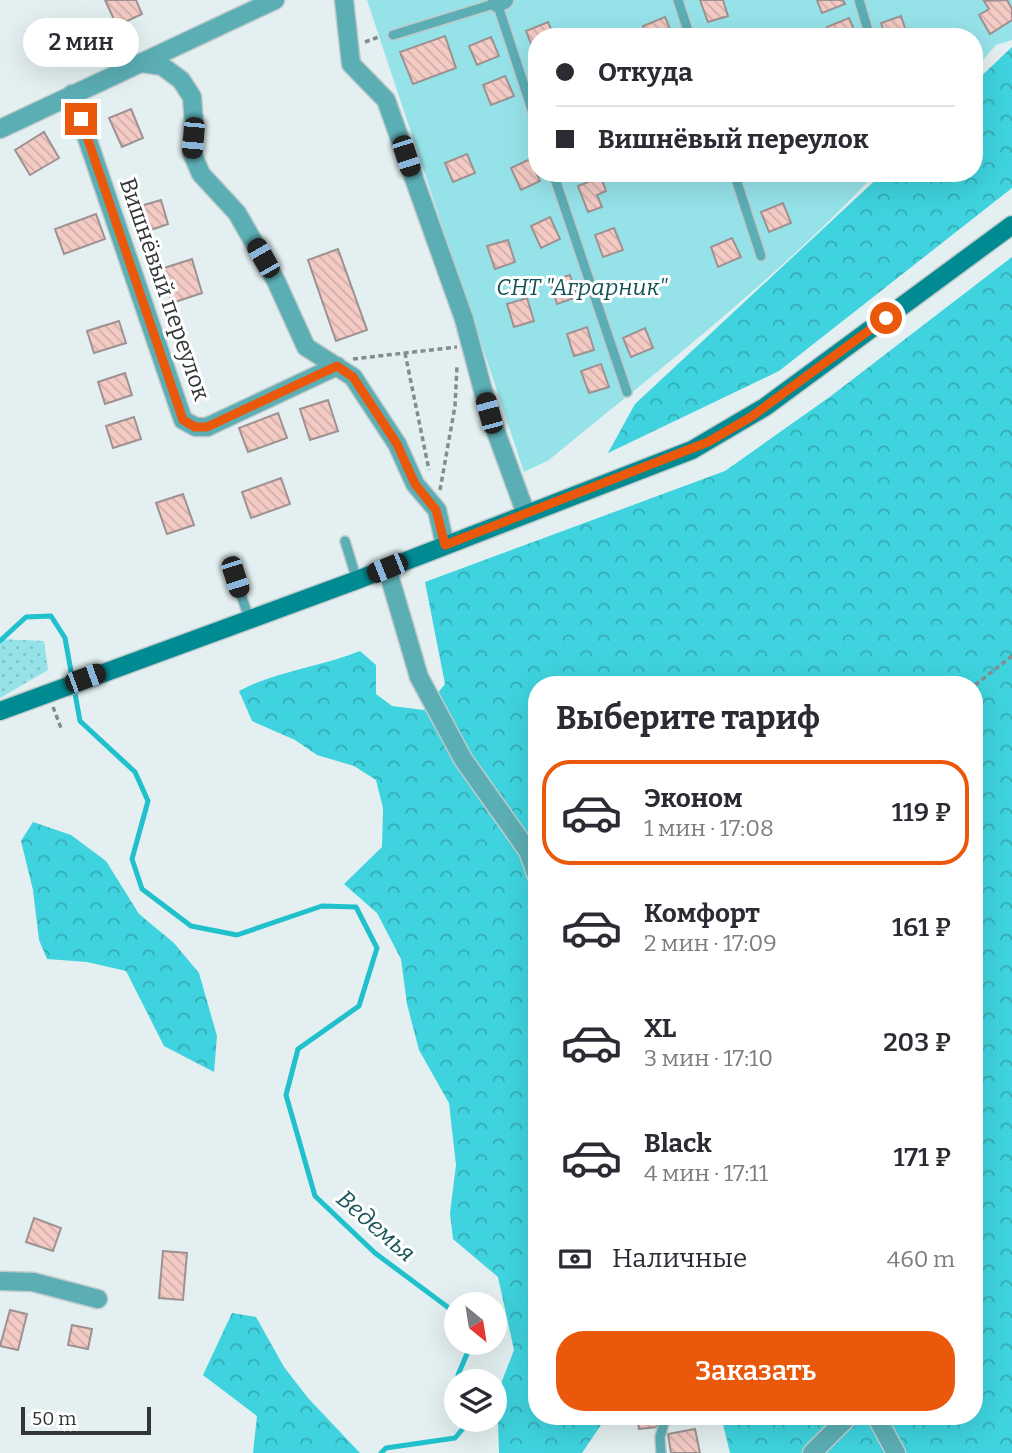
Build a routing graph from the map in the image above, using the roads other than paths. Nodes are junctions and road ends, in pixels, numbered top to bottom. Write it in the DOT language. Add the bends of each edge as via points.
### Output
graph roads {
  1 [pos="275,0"];
  2 [pos="344,0"];
  3 [pos="678,0"];
  4 [pos="859,0"];
  5 [pos="500,2"];
  6 [pos="687,28"];
  7 [pos="867,28"];
  8 [pos="393,35"];
  9 [pos="142,63"];
  10 [pos="72,94"];
  11 [pos="528,95"];
  12 [pos="0,129"];
  13 [pos="556,182"];
  14 [pos="737,182"];
  15 [pos="1012,225"];
  16 [pos="761,256"];
  17 [pos="337,366"];
  18 [pos="627,393"];
  19 [pos="526,514"];
  20 [pos="345,541"];
  21 [pos="445,545"];
  22 [pos="387,568"];
  23 [pos="235,577"];
  24 [pos="357,580"];
  25 [pos="249,618"];
  26 [pos="0,710"];
  27 [pos="528,851"];
  28 [pos="0,1281"];
  29 [pos="98,1298"];
  30 [pos="663,1425"];
  31 [pos="840,1425"];
  32 [pos="881,1425"];
  33 [pos="661,1453"];
  34 [pos="812,1453"];
  35 [pos="896,1453"];
  1 -- 9 [label="street"];
  2 -- 19 [label="street" via="351,64 386,100 464,319 489,413"];
  3 -- 6 [label="lane"];
  4 -- 7 [label="lane"];
  5 -- 8 [label="lane"];
  5 -- 11 [label="lane"];
  9 -- 10 [label="street"];
  9 -- 17 [label="street" via="162,66 181,80 192,97 192,153 201,174 237,213 276,281 306,347"];
  10 -- 12 [label="street"];
  10 -- 17 [label="street, Вишнёвый переулок" via="183,420 207,427"];
  13 -- 18 [label="lane"];
  14 -- 16 [label="lane"];
  15 -- 19 [label="main road" via="737,426 692,450"];
  17 -- 21 [label="street" via="353,377 404,456 415,484 436,510"];
  19 -- 21 [label="main road"];
  20 -- 24 [label="lane"];
  21 -- 22 [label="main road"];
  22 -- 24 [label="main road"];
  22 -- 27 [label="street" via="419,677 463,759"];
  23 -- 25 [label="lane"];
  24 -- 25 [label="main road"];
  25 -- 26 [label="main road"];
  28 -- 29 [label="street" via="33,1282"];
  30 -- 33 [label="lane"];
  31 -- 34 [label="street"];
  32 -- 35 [label="street"];
}
